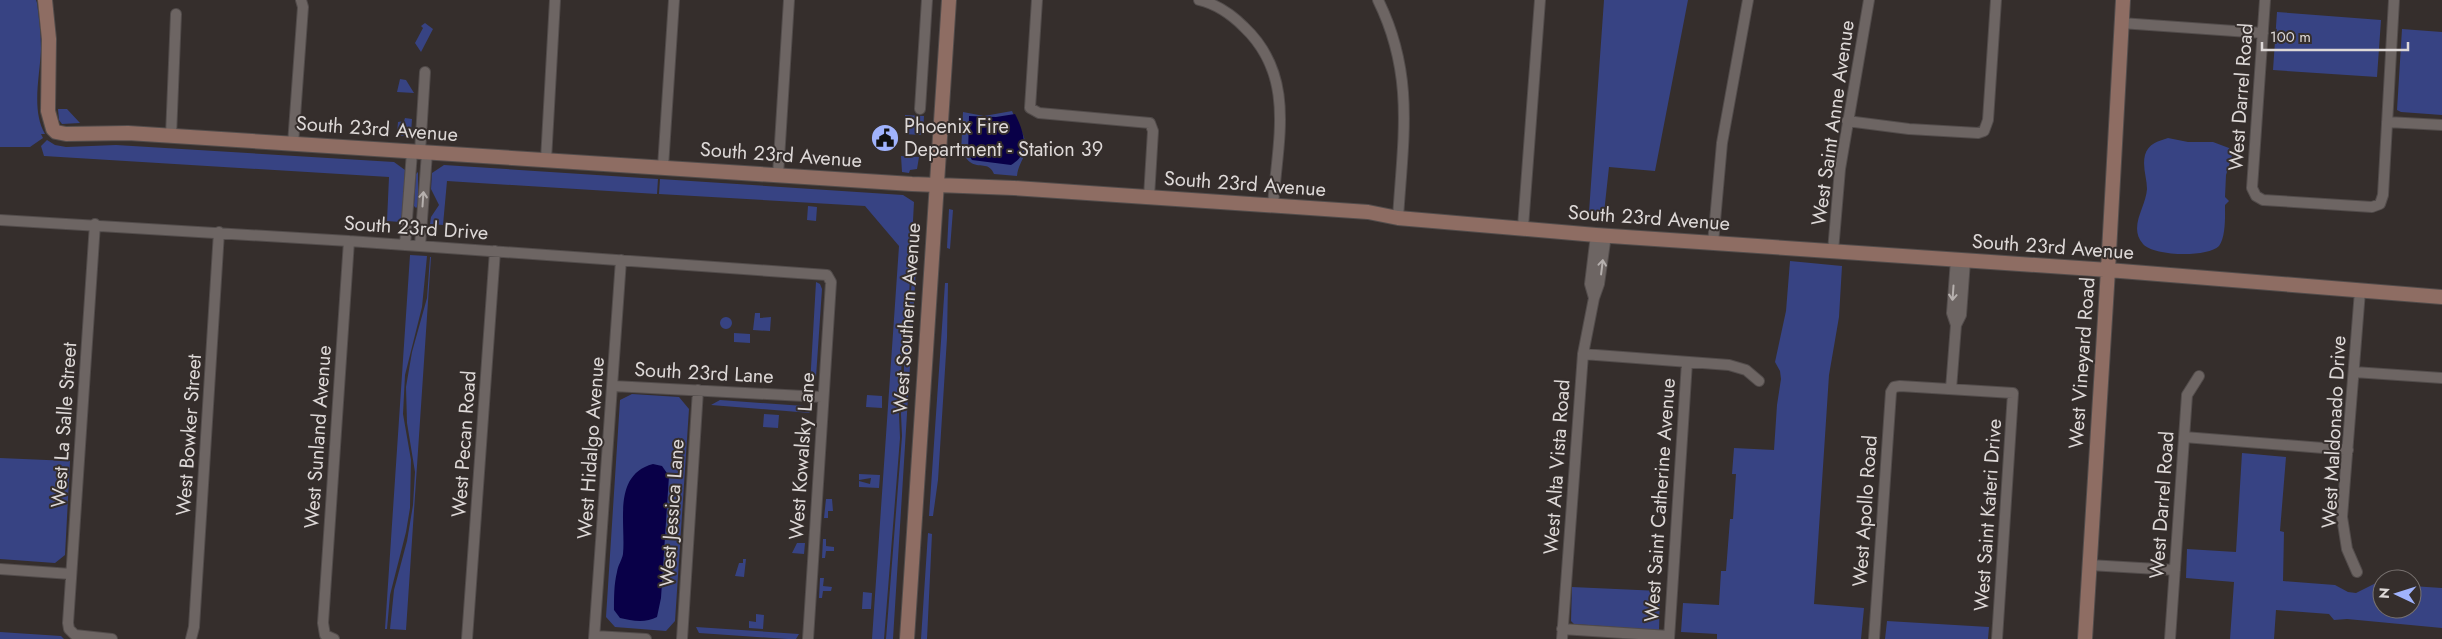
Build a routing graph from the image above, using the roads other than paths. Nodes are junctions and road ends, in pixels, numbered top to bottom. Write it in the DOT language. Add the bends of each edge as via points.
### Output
graph roads {
  1 [pos="45,0"];
  2 [pos="301,0"];
  3 [pos="555,0"];
  4 [pos="674,0"];
  5 [pos="789,0"];
  6 [pos="927,0"];
  7 [pos="942,0"];
  8 [pos="949,0"];
  9 [pos="1037,0"];
  10 [pos="1199,0"];
  11 [pos="1378,0"];
  12 [pos="1540,0"];
  13 [pos="1748,0"];
  14 [pos="1869,0"];
  15 [pos="1996,0"];
  16 [pos="2122,0"];
  17 [pos="2265,0"];
  18 [pos="2394,0"];
  19 [pos="176,14"];
  20 [pos="2121,23"];
  21 [pos="2263,32"];
  22 [pos="425,72"];
  23 [pos="920,109"];
  24 [pos="1847,121"];
  25 [pos="2387,122"];
  26 [pos="2442,125"];
  27 [pos="171,136"];
  28 [pos="294,144"];
  29 [pos="420,152"];
  30 [pos="546,160"];
  31 [pos="663,167"];
  32 [pos="778,175"];
  33 [pos="936,184"];
  34 [pos="1149,197"];
  35 [pos="1273,206"];
  36 [pos="1398,218"];
  37 [pos="0,220"];
  38 [pos="95,224"];
  39 [pos="1523,227"];
  40 [pos="219,232"];
  41 [pos="1601,235"];
  42 [pos="349,241"];
  43 [pos="1713,243"];
  44 [pos="405,245"];
  45 [pos="420,246"];
  46 [pos="495,251"];
  47 [pos="1832,251"];
  48 [pos="621,260"];
  49 [pos="1960,260"];
  50 [pos="2108,270"];
  51 [pos="829,276"];
  52 [pos="2360,291"];
  53 [pos="2442,297"];
  54 [pos="1583,354"];
  55 [pos="1687,362"];
  56 [pos="2354,372"];
  57 [pos="2198,376"];
  58 [pos="2442,378"];
  59 [pos="1760,381"];
  60 [pos="613,386"];
  61 [pos="1951,389"];
  62 [pos="698,390"];
  63 [pos="822,397"];
  64 [pos="2184,437"];
  65 [pos="2348,450"];
  66 [pos="2090,565"];
  67 [pos="0,569"];
  68 [pos="2175,570"];
  69 [pos="2357,572"];
  70 [pos="71,574"];
  71 [pos="1562,634"];
  72 [pos="330,637"];
  73 [pos="595,637"];
  74 [pos="1669,638"];
  75 [pos="112,639"];
  76 [pos="191,639"];
  77 [pos="467,639"];
  78 [pos="646,639"];
  79 [pos="682,639"];
  80 [pos="808,639"];
  81 [pos="907,639"];
  82 [pos="1874,639"];
  83 [pos="1997,639"];
  84 [pos="2085,639"];
  85 [pos="2170,639"];
  1 -- 27 [label="street, South 23rd Avenue" via="50,39 49,124 54,131 63,134 113,132"];
  2 -- 28 [label="street"];
  3 -- 30 [label="street"];
  4 -- 31 [label="street"];
  5 -- 32 [label="street"];
  6 -- 23 [label="street"];
  7 -- 8 [label="street, West Southern Avenue"];
  8 -- 33 [label="street, West Southern Avenue"];
  9 -- 34 [label="street" via="1029,101 1032,111 1146,121 1152,125"];
  10 -- 35 [label="street" via="1224,11 1255,37 1279,86 1281,109"];
  11 -- 36 [label="street" via="1399,53 1403,75 1405,110"];
  12 -- 39 [label="street"];
  13 -- 43 [label="street" via="1722,143"];
  14 -- 24 [label="street, West Saint Anne Avenue"];
  15 -- 24 [label="street" via="1988,120 1984,131 1909,129"];
  16 -- 20 [label="street, West Vineyard Road"];
  17 -- 21 [label="street, West Darrel Road"];
  18 -- 25 [label="street"];
  19 -- 27 [label="street"];
  20 -- 21 [label="street"];
  20 -- 50 [label="street, West Vineyard Road"];
  21 -- 25 [label="street, West Darrel Road" via="2252,188 2256,196 2263,200 2372,207 2380,204"];
  22 -- 29 [label="street"];
  24 -- 47 [label="street, West Saint Anne Avenue"];
  25 -- 26 [label="street"];
  27 -- 28 [label="street, South 23rd Avenue"];
  28 -- 29 [label="street, South 23rd Avenue"];
  29 -- 30 [label="street, South 23rd Avenue"];
  29 -- 44 [label="street"];
  45 -- 29 [label="street, one-way"];
  30 -- 31 [label="street, South 23rd Avenue"];
  31 -- 32 [label="street, South 23rd Avenue"];
  32 -- 33 [label="street, South 23rd Avenue"];
  33 -- 34 [label="street, South 23rd Avenue"];
  33 -- 81 [label="street, West Southern Avenue"];
  34 -- 35 [label="street, South 23rd Avenue"];
  35 -- 36 [label="street, South 23rd Avenue" via="1368,212"];
  36 -- 39 [label="street, South 23rd Avenue"];
  37 -- 38 [label="street, South 23rd Drive"];
  38 -- 40 [label="street, South 23rd Drive"];
  38 -- 70 [label="street, West La Salle Street"];
  39 -- 41 [label="street, South 23rd Avenue"];
  40 -- 42 [label="street, South 23rd Drive"];
  40 -- 76 [label="street, West Bowker Street"];
  41 -- 43 [label="street, South 23rd Avenue"];
  41 -- 54 [label="street, West Alta Vista Road" via="1590,284 1594,298"];
  42 -- 44 [label="street, South 23rd Drive"];
  42 -- 72 [label="street, West Sunland Avenue" via="323,623"];
  43 -- 47 [label="street, South 23rd Avenue"];
  44 -- 45 [label="street, South 23rd Drive"];
  45 -- 46 [label="street, South 23rd Drive"];
  46 -- 48 [label="street, South 23rd Drive"];
  46 -- 77 [label="street, West Pecan Road"];
  47 -- 49 [label="street, South 23rd Avenue"];
  48 -- 51 [label="street, South 23rd Drive"];
  48 -- 60 [label="street, West Hidalgo Avenue"];
  49 -- 50 [label="street, South 23rd Avenue"];
  49 -- 61 [label="street" via="1952,314 1956,324"];
  50 -- 52 [label="street, South 23rd Avenue"];
  50 -- 66 [label="street, West Vineyard Road"];
  51 -- 63 [label="street, West Kowalsky Lane"];
  52 -- 53 [label="street, South 23rd Avenue"];
  52 -- 56 [label="street, West Maldonado Drive"];
  54 -- 55 [label="street"];
  54 -- 71 [label="street, West Alta Vista Road"];
  55 -- 59 [label="street" via="1736,367"];
  55 -- 74 [label="street, West Saint Catherine Avenue"];
  56 -- 58 [label="street"];
  56 -- 65 [label="street, West Maldonado Drive"];
  57 -- 64 [label="street, West Darrel Road" via="2187,395"];
  60 -- 62 [label="street, South 23rd Lane"];
  60 -- 73 [label="street, West Hidalgo Avenue"];
  61 -- 82 [label="street, West Apollo Road" via="1894,387 1891,392"];
  61 -- 83 [label="street, West Saint Kateri Drive" via="2013,393"];
  62 -- 63 [label="street, South 23rd Lane"];
  62 -- 79 [label="street, West Jessica Lane"];
  63 -- 80 [label="street, West Kowalsky Lane"];
  64 -- 65 [label="street"];
  64 -- 68 [label="street, West Darrel Road"];
  65 -- 69 [label="street, West Maldonado Drive" via="2342,517 2347,549"];
  66 -- 68 [label="street"];
  66 -- 84 [label="street, West Vineyard Road"];
  67 -- 70 [label="street"];
  68 -- 85 [label="street, West Darrel Road"];
  70 -- 75 [label="street, West La Salle Street" via="69,629 75,635"];
  71 -- 74 [label="street"];
  73 -- 78 [label="street"];
}
